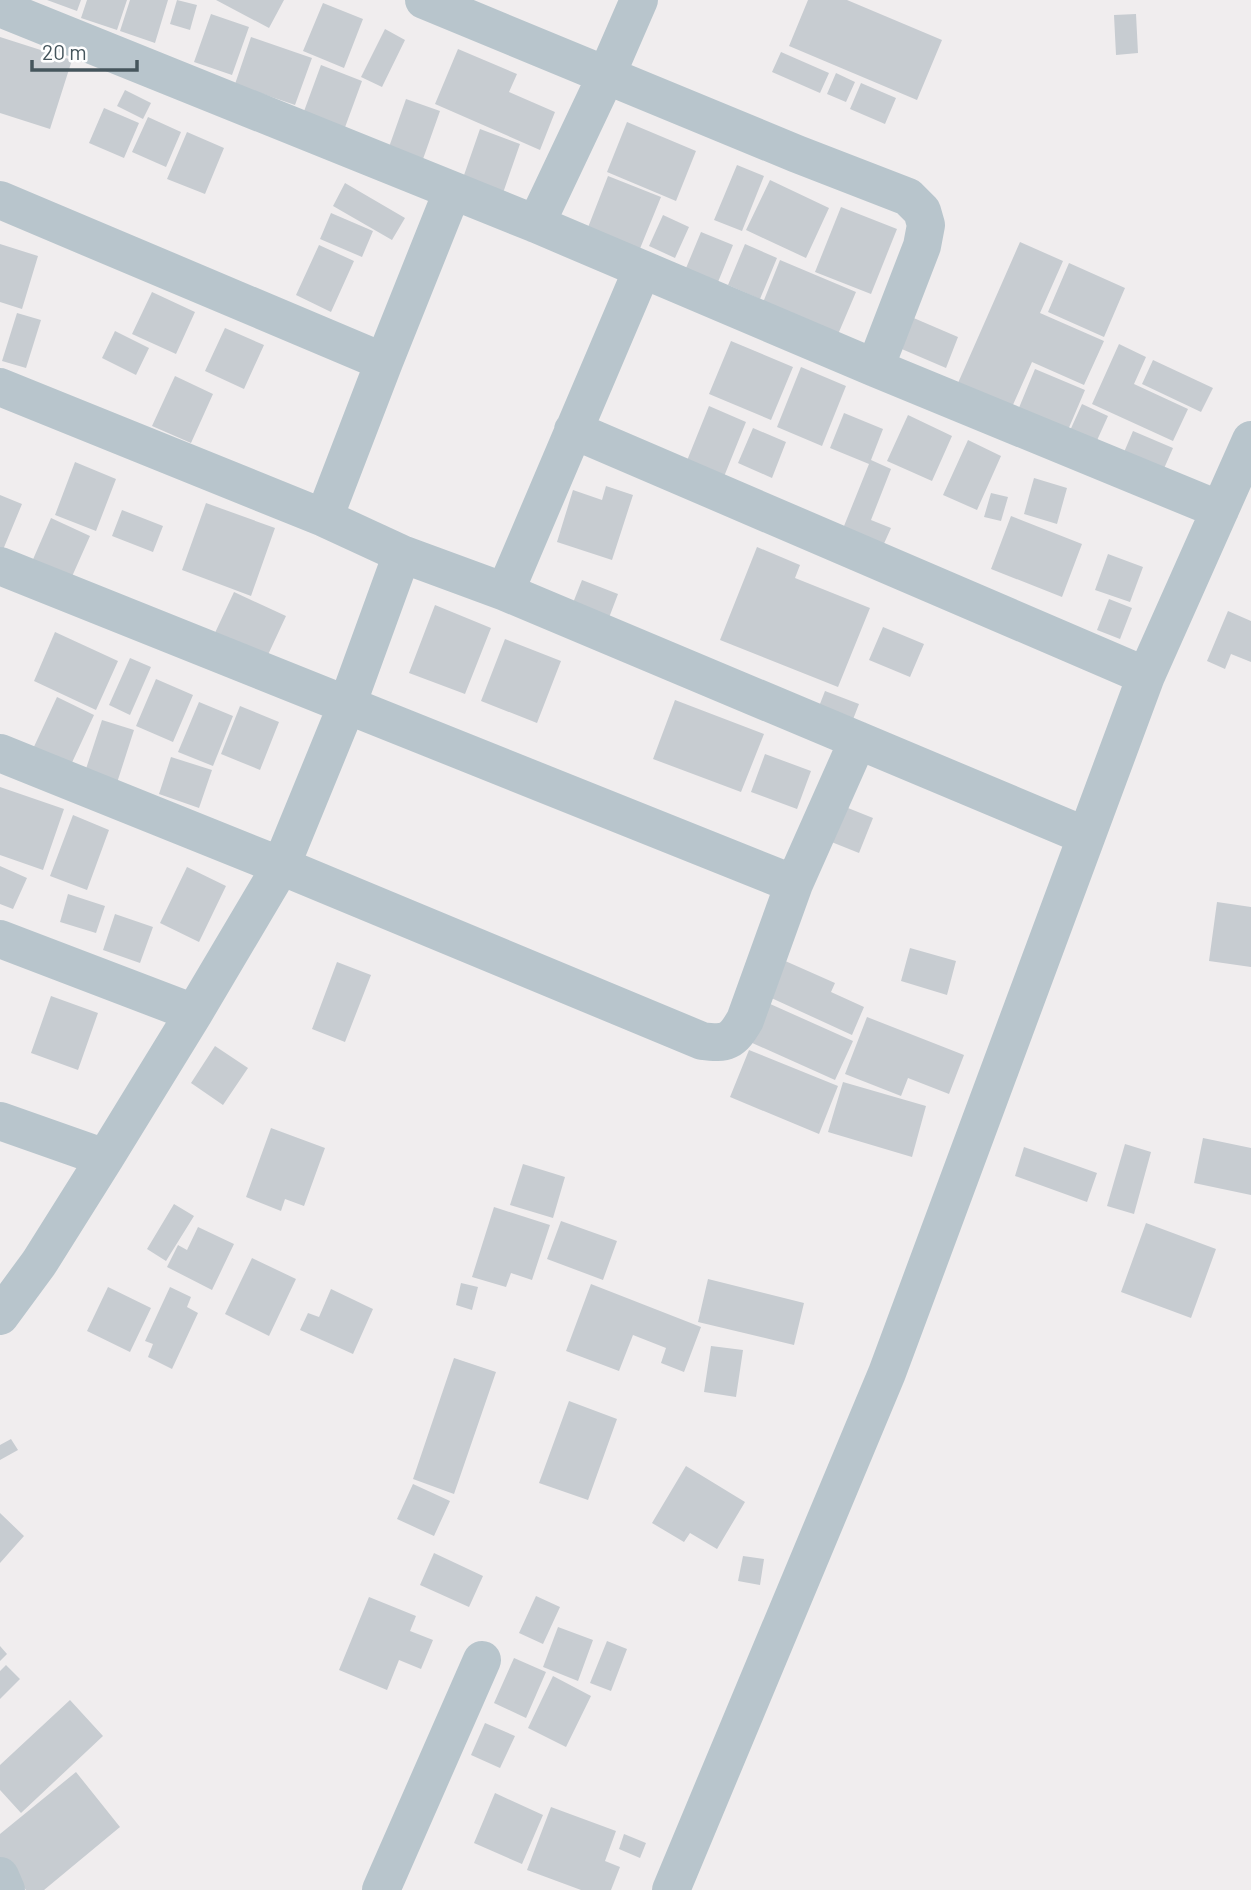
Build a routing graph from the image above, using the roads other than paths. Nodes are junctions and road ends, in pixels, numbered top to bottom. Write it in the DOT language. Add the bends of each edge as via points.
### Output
graph roads {
  1 [pos="424,0"];
  2 [pos="639,0"];
  3 [pos="0,8"];
  4 [pos="606,76"];
  5 [pos="452,192"];
  6 [pos="0,200"];
  7 [pos="536,224"];
  8 [pos="642,270"];
  9 [pos="384,362"];
  10 [pos="874,368"];
  11 [pos="0,387"];
  12 [pos="573,430"];
  13 [pos="1251,440"];
  14 [pos="1220,510"];
  15 [pos="324,518"];
  16 [pos="402,554"];
  17 [pos="0,566"];
  18 [pos="505,592"];
  19 [pos="1146,676"];
  20 [pos="347,705"];
  21 [pos="858,740"];
  22 [pos="0,753"];
  23 [pos="1086,836"];
  24 [pos="281,866"];
  25 [pos="794,884"];
  26 [pos="0,939"];
  27 [pos="194,1013"];
  28 [pos="0,1121"];
  29 [pos="105,1158"];
  30 [pos="0,1316"];
  31 [pos="482,1660"];
  32 [pos="0,1876"];
  33 [pos="383,1886"];
  34 [pos="6,1890"];
  35 [pos="671,1890"];
  1 -- 4 [label="street"];
  2 -- 4 [label="street"];
  3 -- 5 [label="street"];
  4 -- 7 [label="street"];
  4 -- 10 [label="street" via="908,197 922,211 926,225 922,246"];
  5 -- 7 [label="street"];
  5 -- 9 [label="street"];
  6 -- 9 [label="street"];
  7 -- 8 [label="street"];
  8 -- 10 [label="street"];
  8 -- 12 [label="street"];
  9 -- 15 [label="street"];
  10 -- 14 [label="street"];
  11 -- 15 [label="street"];
  12 -- 18 [label="street"];
  12 -- 19 [label="street"];
  13 -- 14 [label="street"];
  14 -- 19 [label="street"];
  15 -- 16 [label="street"];
  16 -- 18 [label="street"];
  16 -- 20 [label="street"];
  17 -- 20 [label="street"];
  18 -- 21 [label="street"];
  19 -- 23 [label="street"];
  20 -- 24 [label="street"];
  20 -- 25 [label="street"];
  21 -- 23 [label="street"];
  21 -- 25 [label="street"];
  22 -- 24 [label="street"];
  23 -- 35 [label="street" via="887,1373"];
  24 -- 25 [label="street" via="702,1041 721,1043 736,1035 745,1020"];
  24 -- 27 [label="street"];
  26 -- 27 [label="street"];
  27 -- 29 [label="street"];
  28 -- 29 [label="street"];
  29 -- 30 [label="street"];
  31 -- 33 [label="street"];
  32 -- 34 [label="street"];
}
